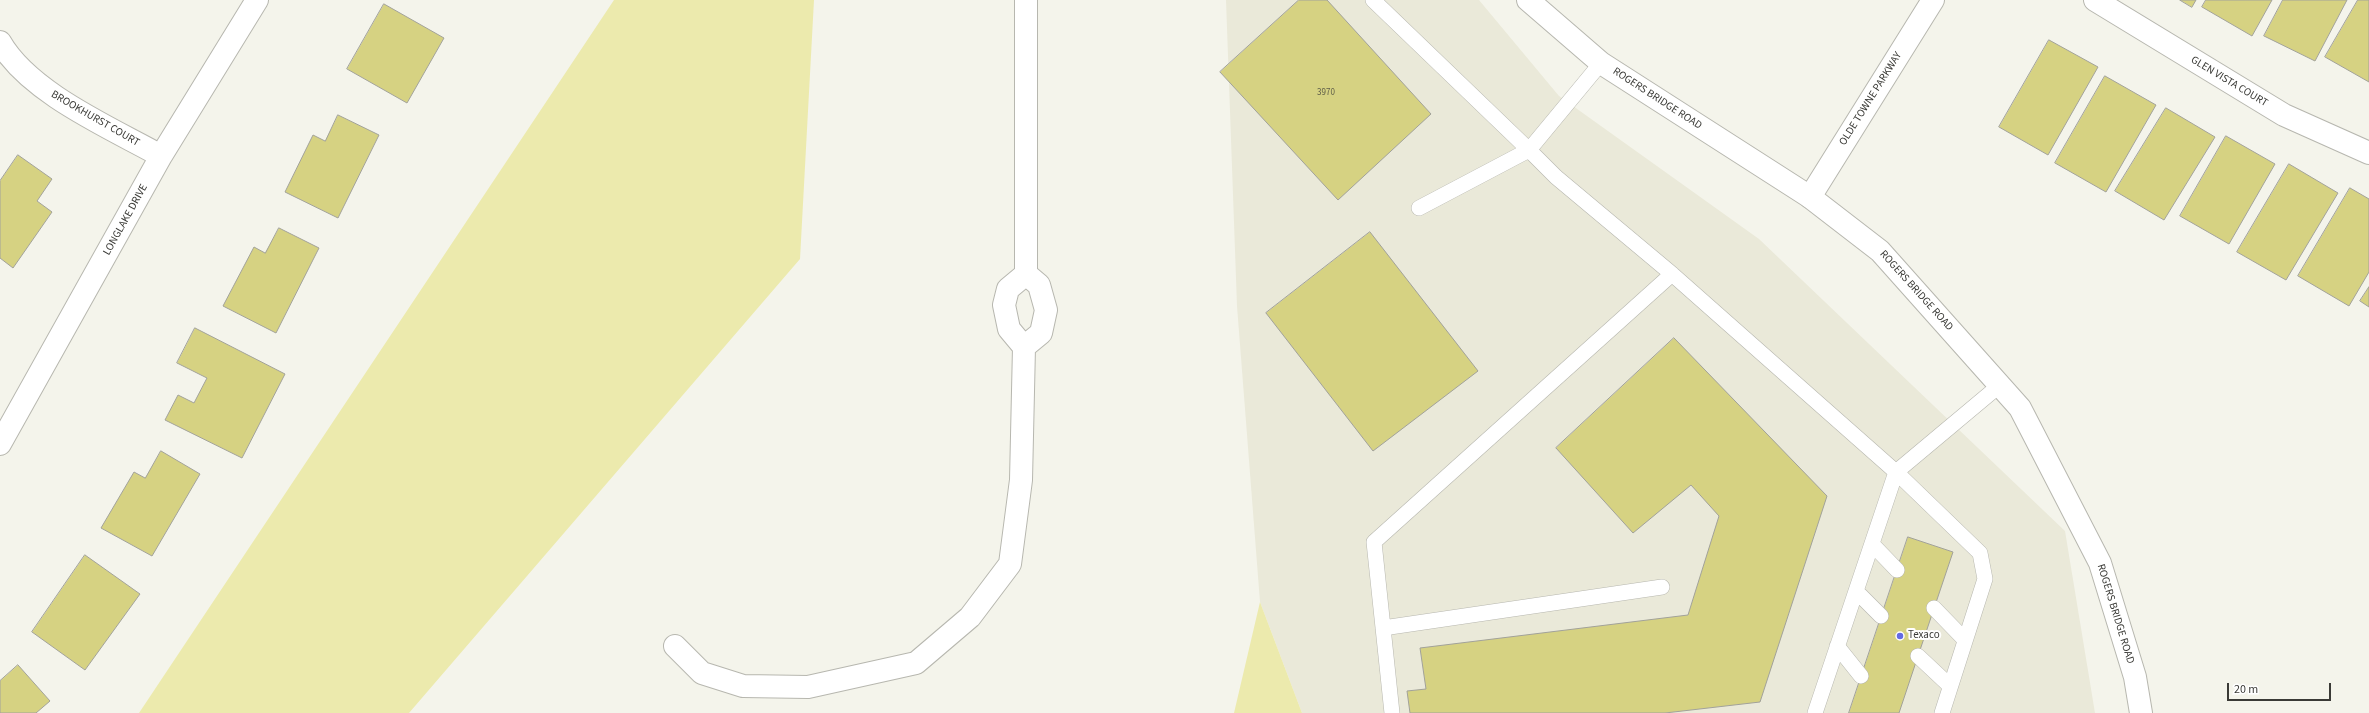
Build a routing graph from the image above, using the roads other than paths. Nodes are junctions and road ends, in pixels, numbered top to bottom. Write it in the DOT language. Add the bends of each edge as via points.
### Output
graph roads {
  1 [pos="257,0"];
  2 [pos="1026,0"];
  3 [pos="1373,0"];
  4 [pos="1528,0"];
  5 [pos="1933,0"];
  6 [pos="2095,0"];
  7 [pos="0,42"];
  8 [pos="1601,63"];
  9 [pos="1529,150"];
  10 [pos="2369,153"];
  11 [pos="161,156"];
  12 [pos="1810,197"];
  13 [pos="1419,208"];
  14 [pos="1026,274"];
  15 [pos="1672,274"];
  16 [pos="1024,347"];
  17 [pos="2000,385"];
  18 [pos="0,444"];
  19 [pos="1896,472"];
  20 [pos="1872,544"];
  21 [pos="1897,570"];
  22 [pos="1662,587"];
  23 [pos="1856,591"];
  24 [pos="1934,608"];
  25 [pos="1881,616"];
  26 [pos="1383,628"];
  27 [pos="1965,640"];
  28 [pos="675,646"];
  29 [pos="1837,646"];
  30 [pos="1918,656"];
  31 [pos="1861,676"];
  32 [pos="1950,686"];
  33 [pos="1392,713"];
  34 [pos="1815,713"];
  35 [pos="1942,713"];
  36 [pos="2141,713"];
  1 -- 11 [label="street, LONGLAKE DRIVE"];
  2 -- 14 [label="street"];
  3 -- 9 [label="lane"];
  4 -- 8 [label="street, ROGERS BRIDGE ROAD"];
  5 -- 12 [label="street, OLDE TOWNE PARKWAY"];
  6 -- 10 [label="street, GLEN VISTA COURT" via="2284,115"];
  7 -- 11 [label="street, BROOKHURST COURT" via="8,56 52,95"];
  8 -- 9 [label="lane"];
  8 -- 12 [label="street, ROGERS BRIDGE ROAD"];
  9 -- 13 [label="lane"];
  9 -- 15 [label="lane" via="1556,177"];
  11 -- 18 [label="street, LONGLAKE DRIVE"];
  12 -- 17 [label="street, ROGERS BRIDGE ROAD" via="1880,251"];
  14 -- 16 [label="street" via="1008,289 1004,306 1009,330"];
  14 -- 16 [label="street" via="1039,285 1046,310 1041,333"];
  15 -- 19 [label="lane"];
  15 -- 26 [label="lane" via="1374,542"];
  16 -- 28 [label="street" via="1020,480 1010,564 970,617 916,663 808,687 743,686 702,673"];
  17 -- 19 [label="lane"];
  17 -- 36 [label="street, ROGERS BRIDGE ROAD" via="2020,408 2100,563 2135,677"];
  19 -- 20 [label="lane"];
  19 -- 27 [label="lane" via="1980,553 1985,579"];
  20 -- 21 [label="lane"];
  20 -- 23 [label="lane"];
  22 -- 26 [label="lane"];
  23 -- 25 [label="lane"];
  23 -- 29 [label="lane"];
  24 -- 27 [label="lane"];
  26 -- 33 [label="lane"];
  27 -- 32 [label="lane"];
  29 -- 31 [label="lane"];
  29 -- 34 [label="lane"];
  30 -- 32 [label="lane"];
  32 -- 35 [label="lane"];
}
